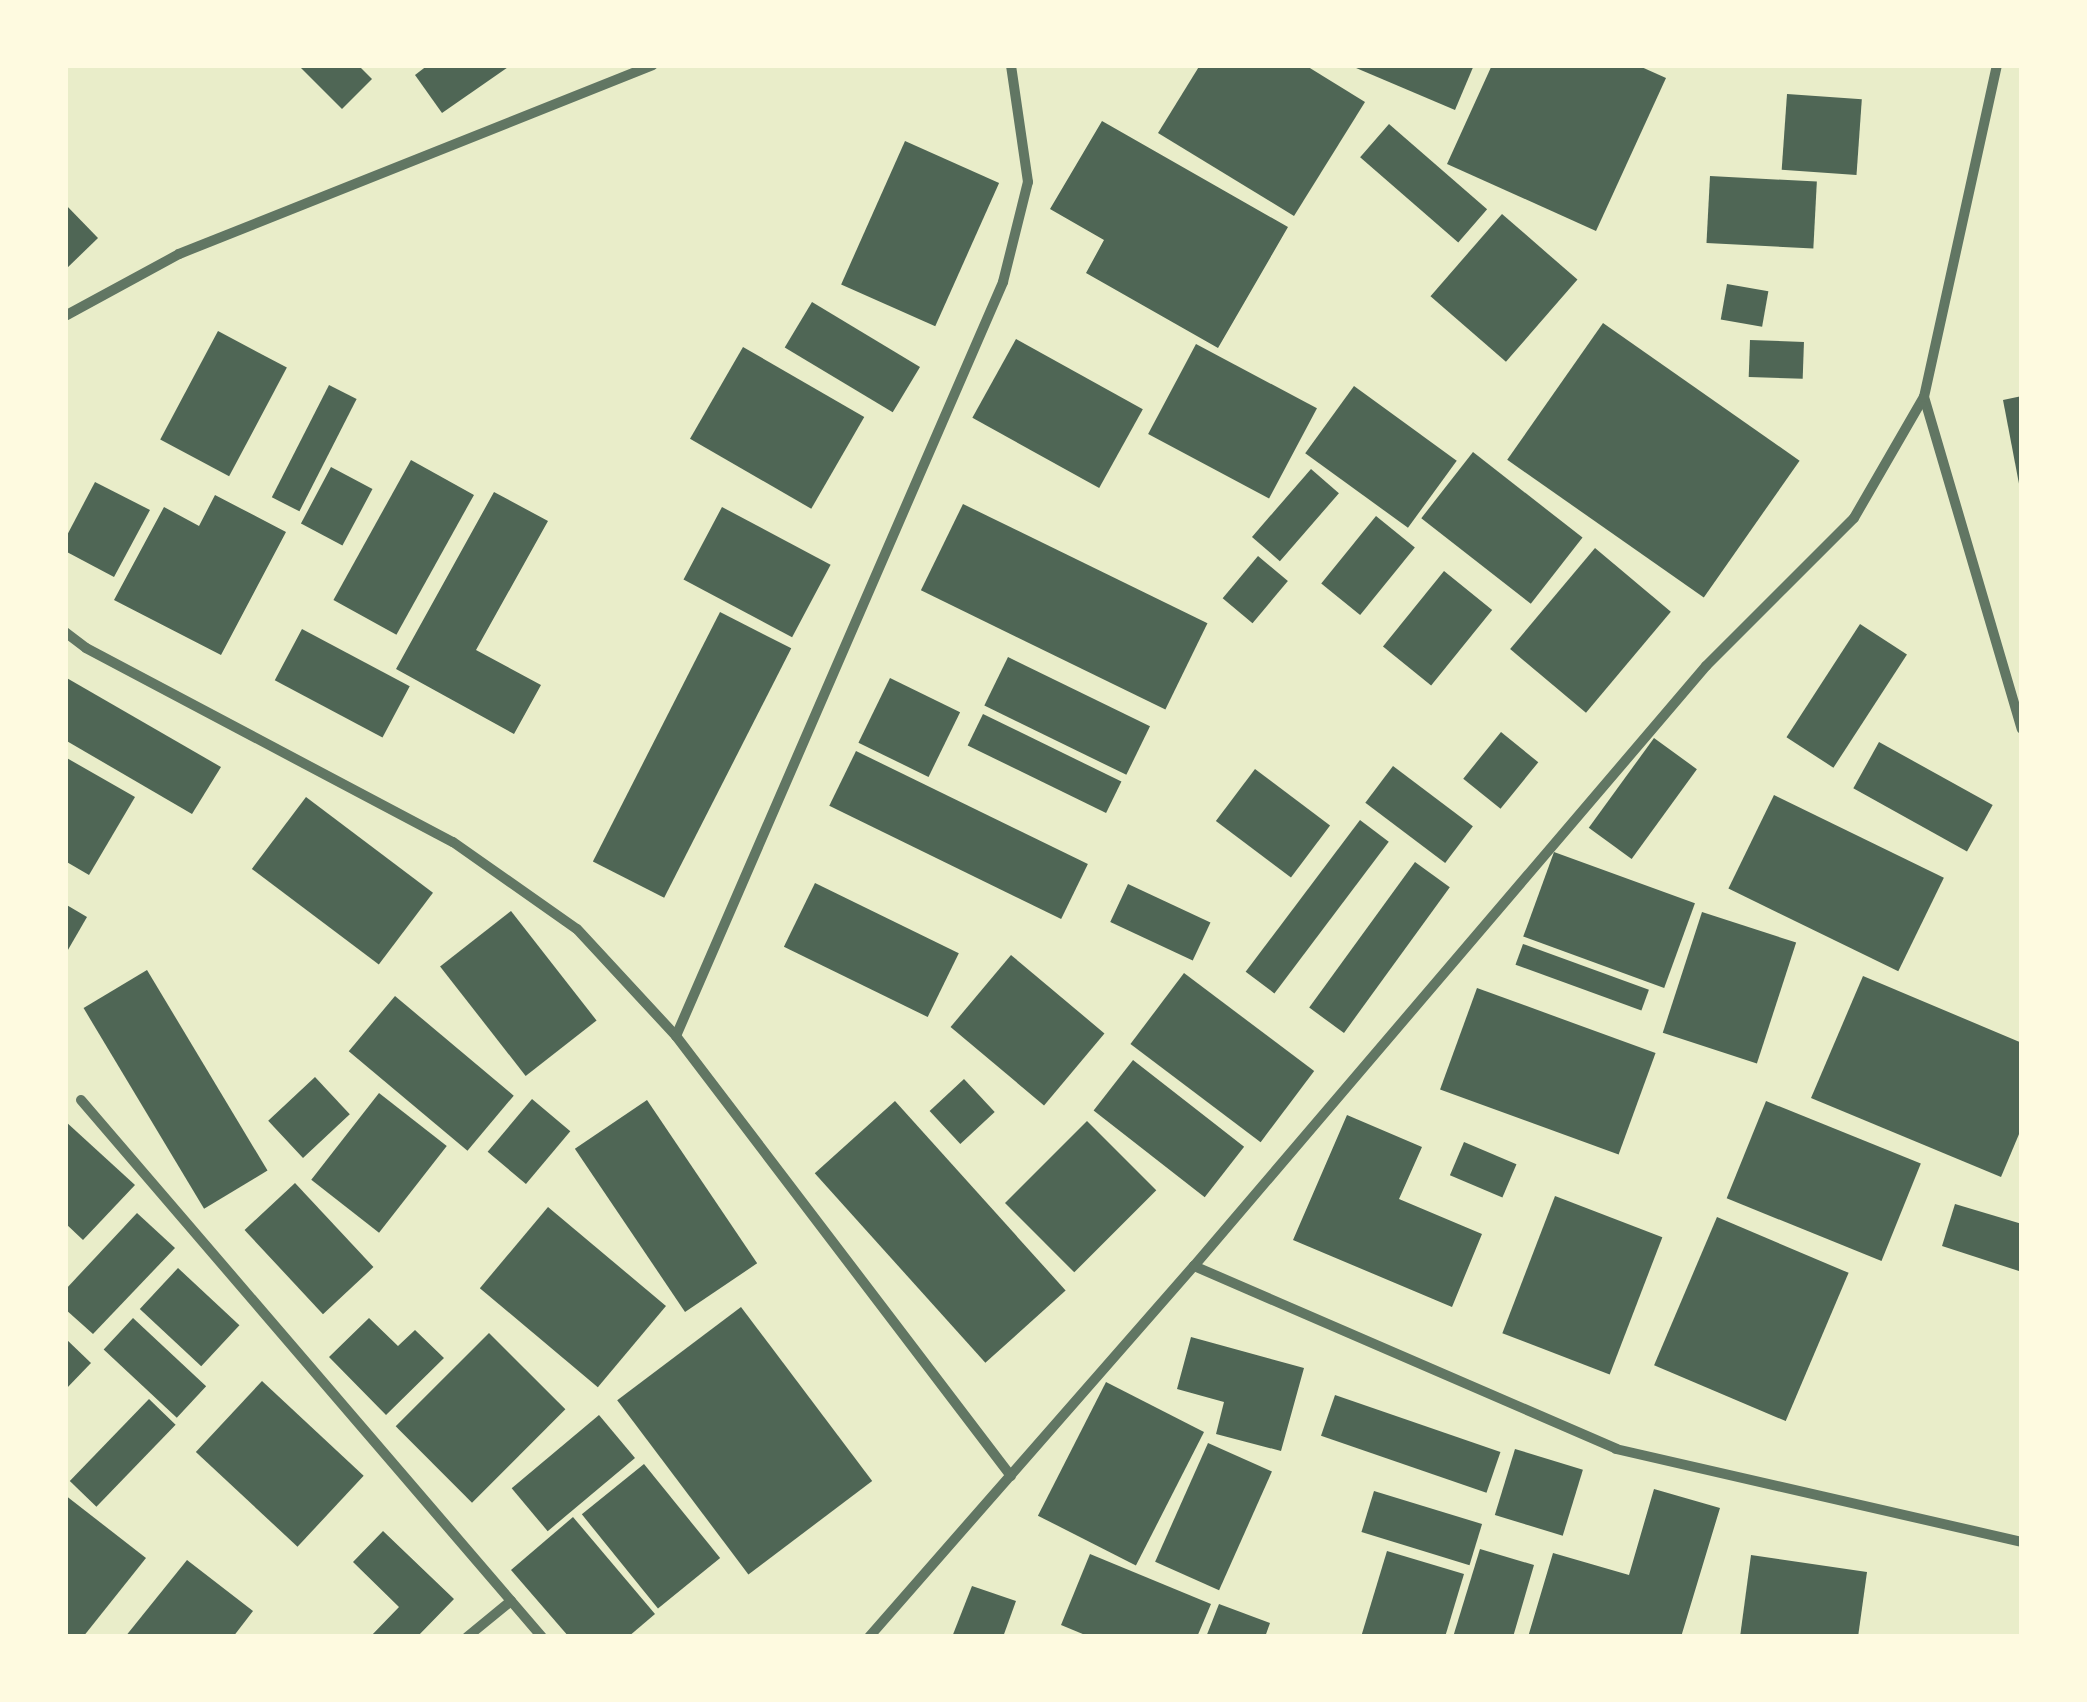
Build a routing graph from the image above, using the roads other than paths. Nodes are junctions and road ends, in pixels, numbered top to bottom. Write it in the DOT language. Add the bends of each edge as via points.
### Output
graph roads {
  1 [pos="653,65"];
  2 [pos="1011,65"];
  3 [pos="1997,65"];
  4 [pos="65,316"];
  5 [pos="1924,396"];
  6 [pos="65,632"];
  7 [pos="2022,729"];
  8 [pos="676,1036"];
  9 [pos="81,1100"];
  10 [pos="1194,1266"];
  11 [pos="1011,1476"];
  12 [pos="2022,1542"];
  13 [pos="511,1601"];
  14 [pos="467,1637"];
  15 [pos="542,1637"];
  16 [pos="869,1637"];
  1 -- 4 [label="street" via="179,254"];
  2 -- 8 [label="street" via="1028,182 1003,282"];
  3 -- 5 [label="street"];
  5 -- 7 [label="street"];
  5 -- 10 [label="street" via="1854,518 1706,666"];
  6 -- 8 [label="street" via="452,842 577,929"];
  8 -- 11 [label="street"];
  9 -- 13 [label="street"];
  10 -- 11 [label="street"];
  10 -- 12 [label="street" via="1616,1449"];
  11 -- 16 [label="street"];
  13 -- 14 [label="street"];
  13 -- 15 [label="street"];
}
